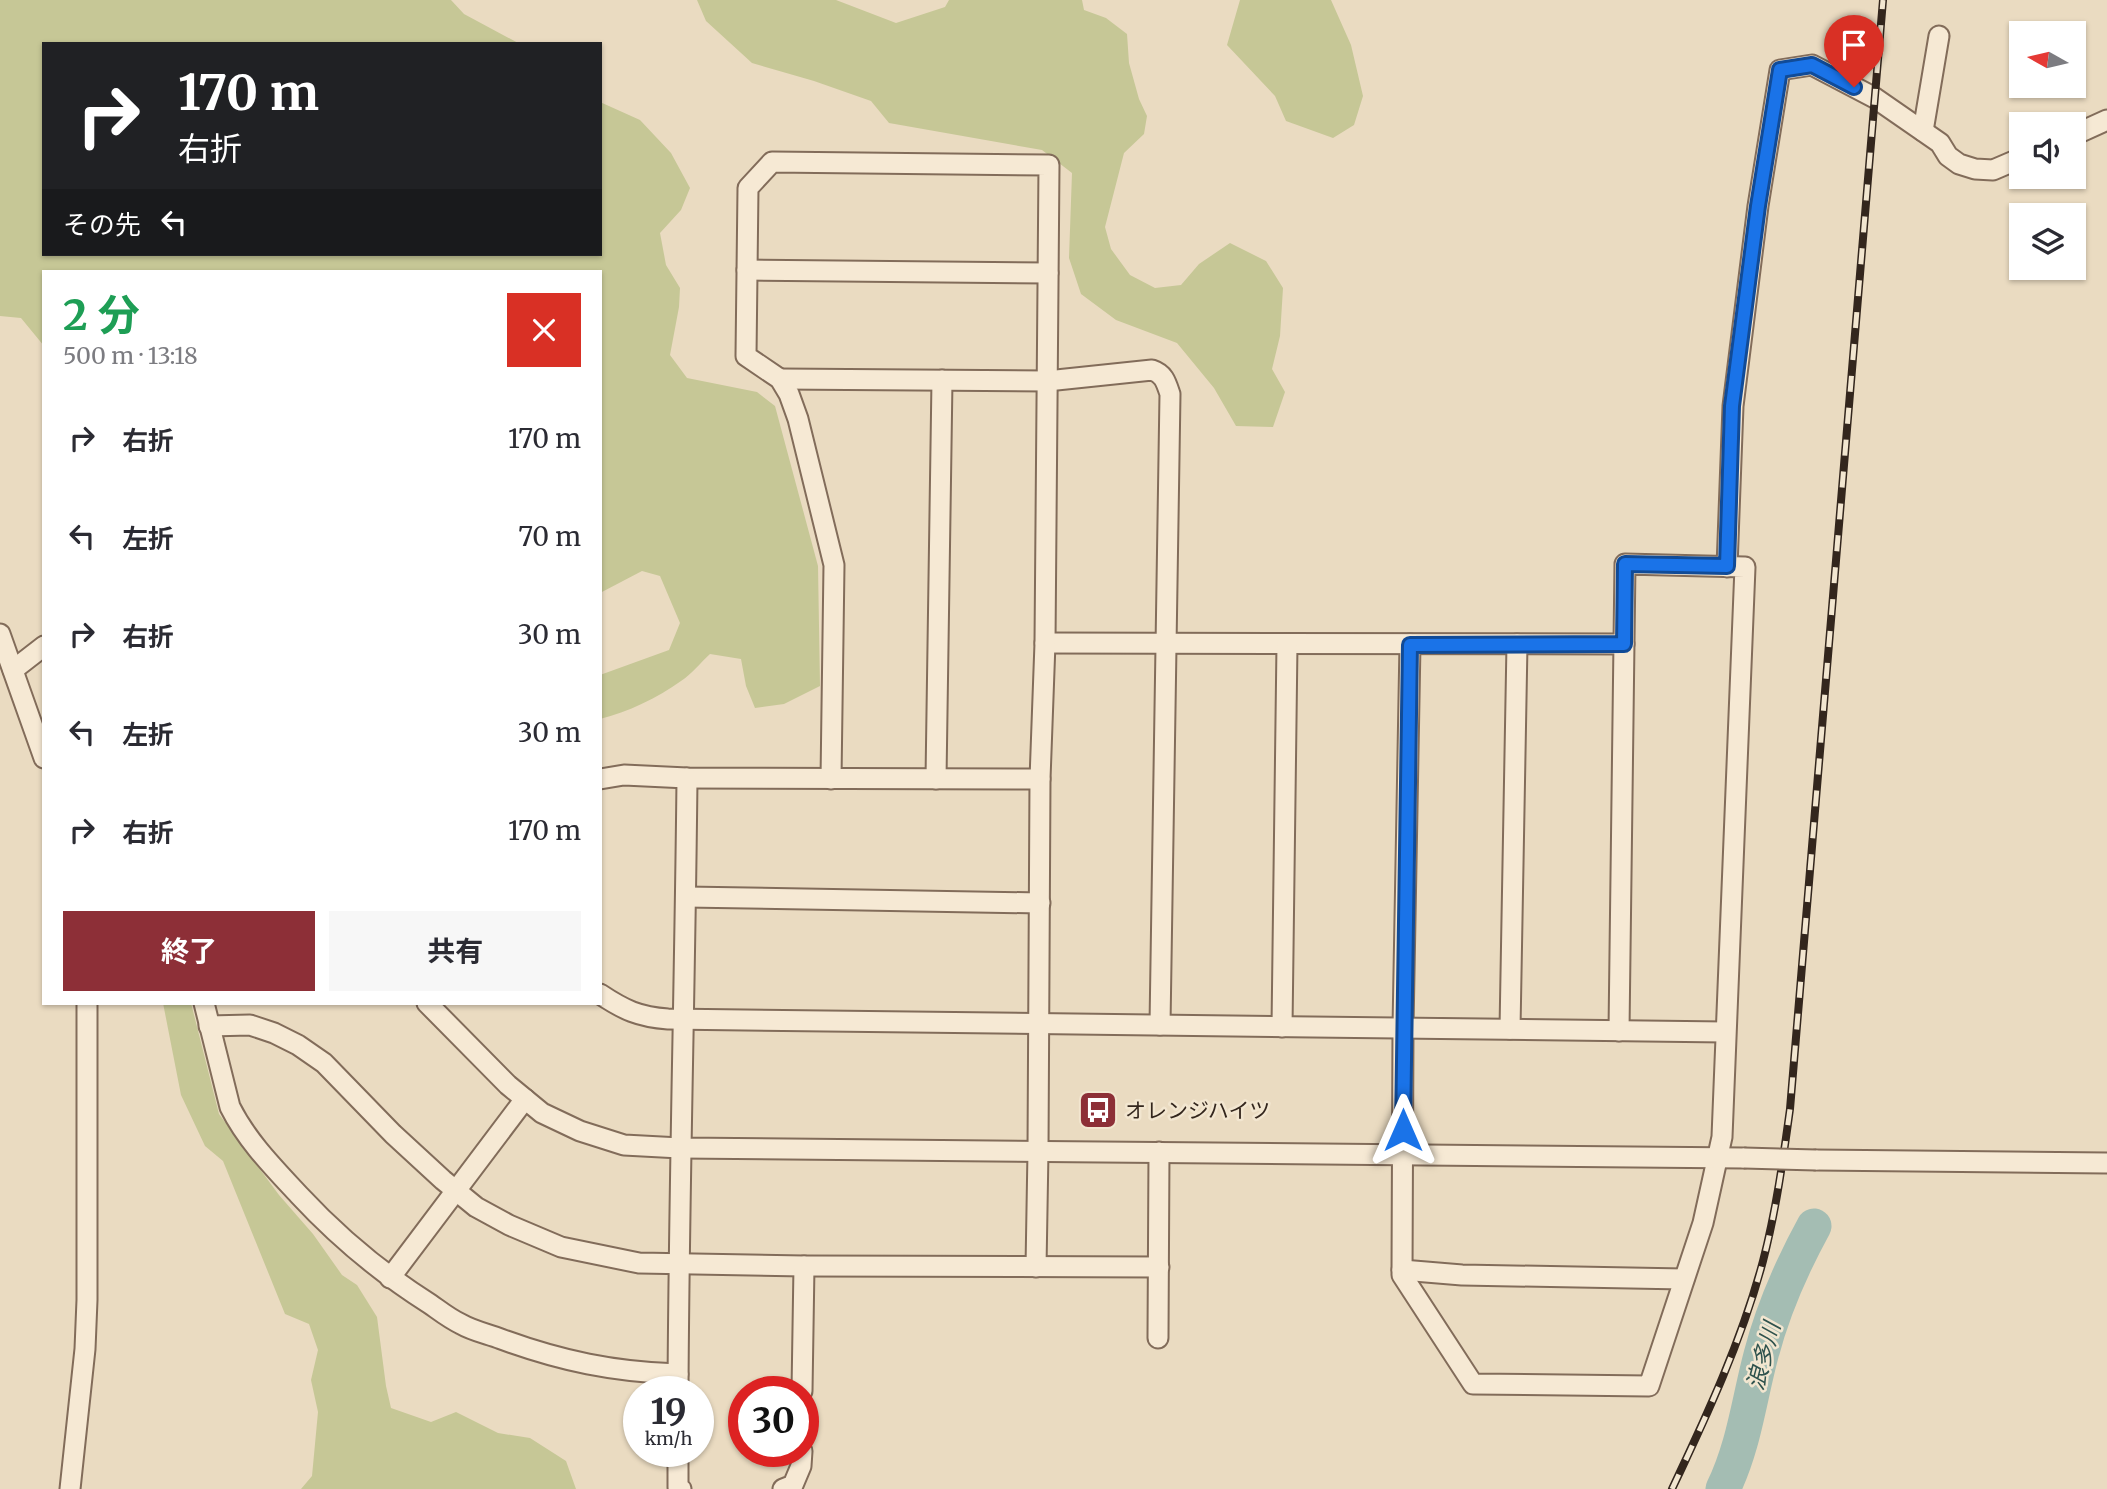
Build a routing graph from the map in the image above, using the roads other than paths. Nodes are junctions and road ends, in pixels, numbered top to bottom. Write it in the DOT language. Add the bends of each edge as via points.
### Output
graph roads {
  1 [pos="1940,36"];
  2 [pos="2107,120"];
  3 [pos="2086,130"];
  4 [pos="1923,131"];
  5 [pos="2009,164"];
  6 [pos="747,270"];
  7 [pos="1048,273"];
  8 [pos="780,379"];
  9 [pos="942,380"];
  10 [pos="1047,381"];
  11 [pos="1727,566"];
  12 [pos="0,634"];
  13 [pos="1045,643"];
  14 [pos="1167,643"];
  15 [pos="1287,644"];
  16 [pos="1517,644"];
  17 [pos="1624,644"];
  18 [pos="1410,645"];
  19 [pos="42,648"];
  20 [pos="13,670"];
  21 [pos="42,747"];
  22 [pos="687,778"];
  23 [pos="602,779"];
  24 [pos="831,779"];
  25 [pos="936,779"];
  26 [pos="1040,779"];
  27 [pos="685,897"];
  28 [pos="1040,903"];
  29 [pos="602,995"];
  30 [pos="87,1005"];
  31 [pos="204,1005"];
  32 [pos="429,1005"];
  33 [pos="684,1020"];
  34 [pos="1040,1024"];
  35 [pos="1160,1025"];
  36 [pos="209,1026"];
  37 [pos="1282,1027"];
  38 [pos="1403,1028"];
  39 [pos="1510,1029"];
  40 [pos="1619,1031"];
  41 [pos="1725,1032"];
  42 [pos="525,1099"];
  43 [pos="680,1148"];
  44 [pos="1038,1151"];
  45 [pos="1159,1153"];
  46 [pos="1403,1155"];
  47 [pos="1718,1158"];
  48 [pos="2107,1163"];
  49 [pos="455,1190"];
  50 [pos="679,1264"];
  51 [pos="804,1266"];
  52 [pos="1035,1267"];
  53 [pos="1159,1267"];
  54 [pos="1402,1270"];
  55 [pos="390,1278"];
  56 [pos="1684,1279"];
  57 [pos="1158,1338"];
  58 [pos="652,1376"];
  59 [pos="678,1376"];
  60 [pos="802,1376"];
  61 [pos="678,1467"];
  62 [pos="801,1467"];
  63 [pos="70,1489"];
  64 [pos="681,1489"];
  65 [pos="783,1489"];
  1 -- 4 [label="street"];
  2 -- 3 [label="street"];
  4 -- 5 [label="street" via="1959,164 1993,170"];
  4 -- 11 [label="street" via="1875,98 1812,65 1780,70 1732,406"];
  6 -- 7 [label="street"];
  6 -- 7 [label="street" via="748,188 772,162 1049,164"];
  6 -- 8 [label="street" via="746,356"];
  7 -- 10 [label="street"];
  8 -- 9 [label="street"];
  8 -- 24 [label="street" via="798,419 834,565"];
  9 -- 10 [label="street"];
  9 -- 25 [label="street"];
  10 -- 13 [label="street"];
  10 -- 14 [label="street" via="1152,370 1166,381 1170,394"];
  11 -- 17 [label="street" via="1625,564"];
  11 -- 41 [label="street" via="1745,567"];
  12 -- 20 [label="street"];
  13 -- 14 [label="street"];
  13 -- 26 [label="street"];
  14 -- 15 [label="street"];
  14 -- 35 [label="street"];
  15 -- 18 [label="street"];
  15 -- 37 [label="street"];
  16 -- 17 [label="street"];
  16 -- 18 [label="street"];
  16 -- 39 [label="street"];
  17 -- 40 [label="street"];
  18 -- 38 [label="street"];
  19 -- 20 [label="street"];
  20 -- 21 [label="street"];
  22 -- 23 [label="street"];
  22 -- 24 [label="street"];
  22 -- 27 [label="street"];
  24 -- 25 [label="street"];
  25 -- 26 [label="street"];
  26 -- 28 [label="street"];
  27 -- 28 [label="street"];
  27 -- 33 [label="street"];
  28 -- 34 [label="street"];
  29 -- 33 [label="street" via="647,1018"];
  30 -- 63 [label="street" via="85,1349"];
  31 -- 36 [label="street"];
  32 -- 42 [label="street"];
  33 -- 34 [label="street"];
  33 -- 43 [label="street"];
  34 -- 35 [label="street"];
  34 -- 44 [label="street"];
  35 -- 37 [label="street"];
  36 -- 49 [label="street" via="250,1026 307,1051"];
  36 -- 55 [label="street" via="236,1120 259,1152 322,1219"];
  37 -- 38 [label="street"];
  38 -- 39 [label="street"];
  38 -- 46 [label="street"];
  39 -- 40 [label="street"];
  40 -- 41 [label="street"];
  41 -- 47 [label="street"];
  42 -- 43 [label="street" via="542,1113 591,1135 624,1145"];
  42 -- 49 [label="street"];
  43 -- 44 [label="street"];
  43 -- 50 [label="street"];
  44 -- 45 [label="street"];
  44 -- 52 [label="street"];
  45 -- 46 [label="street"];
  45 -- 53 [label="street"];
  46 -- 47 [label="street"];
  46 -- 54 [label="street"];
  47 -- 48 [label="street, bridge"];
  47 -- 56 [label="street"];
  49 -- 50 [label="street" via="509,1225 561,1247 639,1263"];
  49 -- 55 [label="street"];
  50 -- 51 [label="street"];
  50 -- 59 [label="street"];
  51 -- 52 [label="street"];
  51 -- 60 [label="street"];
  52 -- 53 [label="street"];
  53 -- 57 [label="street"];
  54 -- 56 [label="street"];
  54 -- 56 [label="street" via="1473,1384 1649,1386"];
  55 -- 58 [label="street" via="462,1325 574,1363"];
  61 -- 64 [label="street"];
  62 -- 65 [label="street" via="793,1485"];
}
